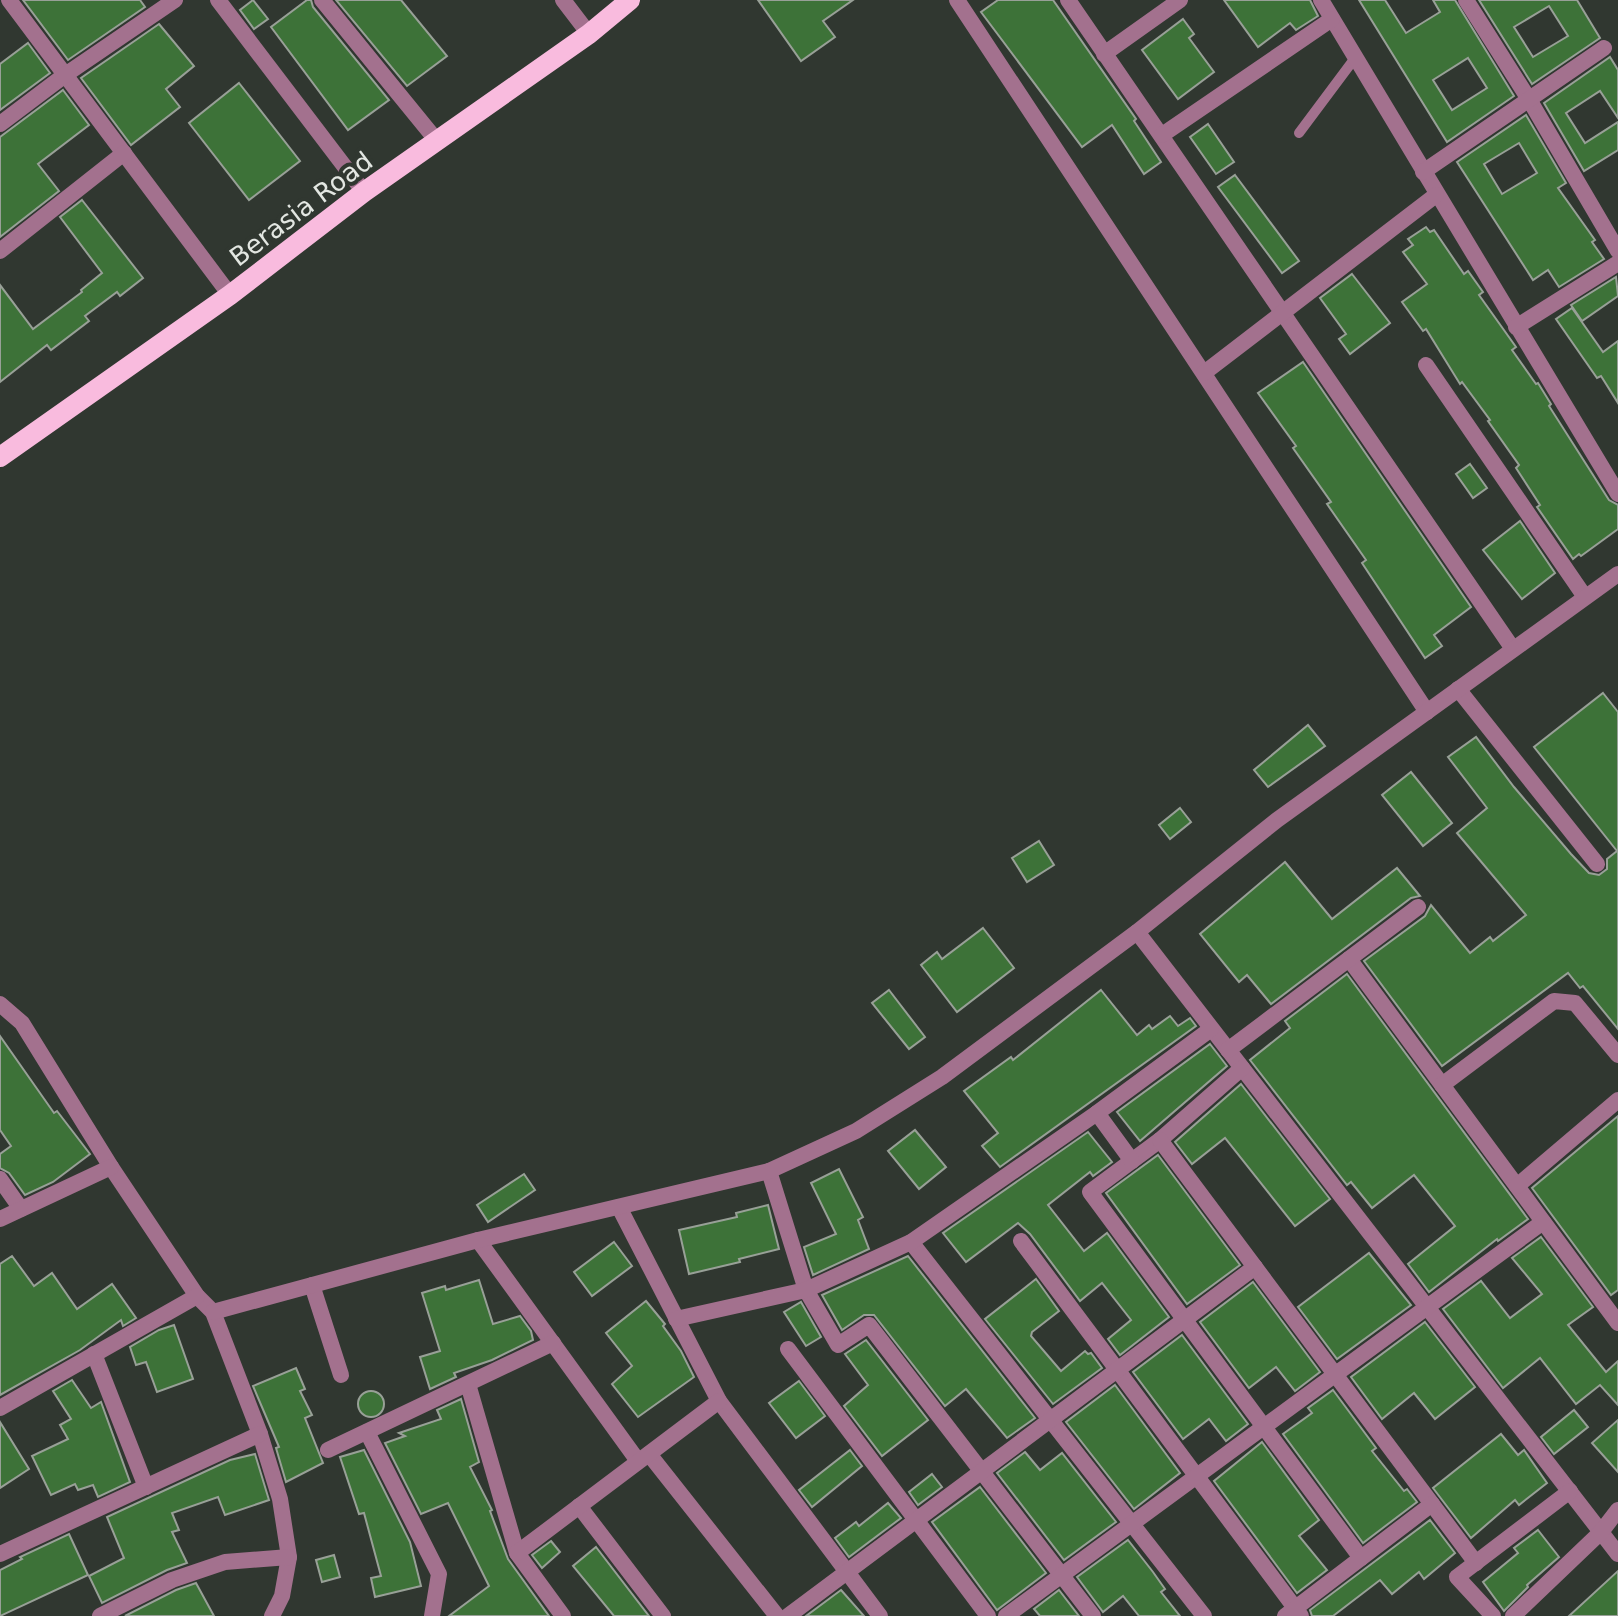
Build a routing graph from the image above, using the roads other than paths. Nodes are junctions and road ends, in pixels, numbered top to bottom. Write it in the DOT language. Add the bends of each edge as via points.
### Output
graph roads {
  1 [pos="9,0"];
  2 [pos="175,0"];
  3 [pos="218,0"];
  4 [pos="322,0"];
  5 [pos="563,0"];
  6 [pos="630,0"];
  7 [pos="957,0"];
  8 [pos="1068,0"];
  9 [pos="1180,0"];
  10 [pos="1321,0"];
  11 [pos="1466,0"];
  12 [pos="1332,19"];
  13 [pos="589,34"];
  14 [pos="1604,48"];
  15 [pos="1104,54"];
  16 [pos="1355,58"];
  17 [pos="65,75"];
  18 [pos="1530,101"];
  19 [pos="0,124"];
  20 [pos="1299,133"];
  21 [pos="1162,135"];
  22 [pos="437,141"];
  23 [pos="124,153"];
  24 [pos="1423,172"];
  25 [pos="364,192"];
  26 [pos="1436,195"];
  27 [pos="0,251"];
  28 [pos="1618,251"];
  29 [pos="1618,263"];
  30 [pos="230,295"];
  31 [pos="1281,313"];
  32 [pos="1516,327"];
  33 [pos="1426,365"];
  34 [pos="1204,373"];
  35 [pos="0,457"];
  36 [pos="1618,494"];
  37 [pos="1618,574"];
  38 [pos="1585,597"];
  39 [pos="1513,649"];
  40 [pos="1458,689"];
  41 [pos="1427,712"];
  42 [pos="1597,864"];
  43 [pos="1418,907"];
  44 [pos="1137,932"];
  45 [pos="1349,959"];
  46 [pos="0,1004"];
  47 [pos="1211,1029"];
  48 [pos="1228,1050"];
  49 [pos="1618,1055"];
  50 [pos="1242,1068"];
  51 [pos="1442,1085"];
  52 [pos="1618,1100"];
  53 [pos="1097,1113"];
  54 [pos="1160,1140"];
  55 [pos="1132,1161"];
  56 [pos="111,1167"];
  57 [pos="769,1171"];
  58 [pos="0,1179"];
  59 [pos="1517,1186"];
  60 [pos="619,1207"];
  61 [pos="21,1209"];
  62 [pos="0,1219"];
  63 [pos="1543,1222"];
  64 [pos="478,1240"];
  65 [pos="1021,1241"];
  66 [pos="911,1242"];
  67 [pos="1255,1267"];
  68 [pos="312,1285"];
  69 [pos="806,1290"];
  70 [pos="197,1296"];
  71 [pos="1427,1307"];
  72 [pos="213,1312"];
  73 [pos="676,1319"];
  74 [pos="1184,1319"];
  75 [pos="1618,1323"];
  76 [pos="553,1343"];
  77 [pos="788,1349"];
  78 [pos="94,1354"];
  79 [pos="1117,1370"];
  80 [pos="1335,1374"];
  81 [pos="341,1375"];
  82 [pos="468,1384"];
  83 [pos="719,1401"];
  84 [pos="0,1408"];
  85 [pos="1051,1419"];
  86 [pos="1264,1427"];
  87 [pos="367,1432"];
  88 [pos="260,1434"];
  89 [pos="328,1450"];
  90 [pos="644,1458"];
  91 [pos="982,1471"];
  92 [pos="1196,1476"];
  93 [pos="146,1487"];
  94 [pos="1570,1491"];
  95 [pos="1432,1504"];
  96 [pos="579,1506"];
  97 [pos="1618,1510"];
  98 [pos="917,1519"];
  99 [pos="1132,1523"];
  100 [pos="1601,1532"];
  101 [pos="517,1553"];
  102 [pos="0,1554"];
  103 [pos="1618,1554"];
  104 [pos="289,1557"];
  105 [pos="1361,1558"];
  106 [pos="1476,1563"];
  107 [pos="847,1572"];
  108 [pos="1061,1574"];
  109 [pos="1294,1613"];
  110 [pos="100,1616"];
  111 [pos="272,1616"];
  112 [pos="432,1616"];
  113 [pos="563,1616"];
  114 [pos="663,1616"];
  115 [pos="777,1616"];
  116 [pos="788,1616"];
  117 [pos="880,1616"];
  118 [pos="988,1616"];
  119 [pos="1006,1616"];
  120 [pos="1093,1616"];
  121 [pos="1204,1616"];
  122 [pos="1493,1616"];
  123 [pos="1513,1616"];
  1 -- 17 [label="street"];
  2 -- 17 [label="street"];
  3 -- 25 [label="street"];
  4 -- 22 [label="street"];
  5 -- 13 [label="street"];
  6 -- 13 [label="main road, Berasia Road"];
  7 -- 34 [label="street"];
  8 -- 15 [label="street"];
  9 -- 15 [label="street"];
  10 -- 12 [label="street"];
  11 -- 18 [label="street"];
  12 -- 16 [label="street"];
  12 -- 21 [label="street"];
  13 -- 22 [label="main road, Berasia Road"];
  14 -- 18 [label="street"];
  15 -- 21 [label="street"];
  16 -- 20 [label="lane"];
  16 -- 24 [label="street"];
  17 -- 19 [label="street"];
  17 -- 23 [label="street"];
  18 -- 24 [label="street"];
  18 -- 28 [label="street"];
  21 -- 31 [label="street"];
  22 -- 25 [label="main road, Berasia Road"];
  23 -- 27 [label="street"];
  23 -- 30 [label="street"];
  24 -- 26 [label="street"];
  25 -- 30 [label="main road, Berasia Road"];
  26 -- 31 [label="street"];
  26 -- 32 [label="street"];
  29 -- 32 [label="street"];
  30 -- 35 [label="main road, Berasia Road"];
  31 -- 34 [label="street"];
  31 -- 39 [label="street"];
  32 -- 36 [label="street"];
  33 -- 38 [label="street"];
  34 -- 41 [label="street"];
  37 -- 38 [label="street"];
  38 -- 39 [label="street"];
  39 -- 40 [label="street"];
  40 -- 41 [label="street"];
  40 -- 42 [label="street"];
  41 -- 44 [label="street" via="1277,820"];
  43 -- 45 [label="street"];
  44 -- 47 [label="street"];
  44 -- 57 [label="street" via="942,1077 856,1131"];
  45 -- 48 [label="street"];
  45 -- 51 [label="street"];
  46 -- 56 [label="street" via="22,1023"];
  47 -- 48 [label="street"];
  47 -- 53 [label="street"];
  48 -- 50 [label="street"];
  49 -- 51 [label="street" via="1575,1003 1554,1001"];
  50 -- 54 [label="street"];
  50 -- 71 [label="street"];
  51 -- 59 [label="street"];
  52 -- 59 [label="street"];
  53 -- 55 [label="street"];
  53 -- 66 [label="street"];
  54 -- 55 [label="street"];
  54 -- 67 [label="street"];
  55 -- 74 [label="street" via="1090,1192"];
  56 -- 61 [label="street"];
  56 -- 70 [label="street"];
  57 -- 60 [label="street"];
  57 -- 69 [label="street"];
  58 -- 61 [label="street"];
  59 -- 63 [label="street"];
  60 -- 64 [label="street"];
  60 -- 73 [label="street"];
  61 -- 62 [label="street"];
  63 -- 71 [label="street"];
  63 -- 75 [label="street"];
  64 -- 68 [label="street"];
  64 -- 76 [label="street"];
  65 -- 79 [label="street"];
  66 -- 69 [label="street"];
  66 -- 85 [label="street"];
  67 -- 74 [label="street"];
  67 -- 80 [label="street"];
  68 -- 72 [label="street"];
  68 -- 81 [label="street"];
  69 -- 73 [label="street"];
  69 -- 91 [label="street" via="838,1345 869,1325"];
  70 -- 72 [label="street"];
  70 -- 78 [label="street"];
  71 -- 80 [label="street"];
  71 -- 94 [label="street"];
  72 -- 88 [label="street"];
  73 -- 83 [label="street"];
  74 -- 79 [label="street"];
  74 -- 86 [label="street"];
  76 -- 82 [label="street"];
  76 -- 90 [label="street"];
  77 -- 98 [label="street"];
  78 -- 84 [label="street"];
  78 -- 93 [label="street"];
  79 -- 85 [label="street"];
  79 -- 92 [label="street"];
  80 -- 86 [label="street"];
  80 -- 95 [label="street"];
  82 -- 87 [label="street"];
  82 -- 101 [label="street"];
  83 -- 90 [label="street"];
  83 -- 107 [label="street"];
  85 -- 91 [label="street"];
  85 -- 99 [label="street"];
  86 -- 92 [label="street"];
  86 -- 105 [label="street"];
  87 -- 89 [label="street"];
  87 -- 112 [label="street" via="439,1574"];
  88 -- 93 [label="street"];
  88 -- 104 [label="street" via="280,1499"];
  90 -- 96 [label="street"];
  90 -- 115 [label="street"];
  91 -- 98 [label="street"];
  91 -- 108 [label="street"];
  92 -- 99 [label="street"];
  92 -- 109 [label="street"];
  93 -- 102 [label="street"];
  94 -- 100 [label="street"];
  94 -- 106 [label="street"];
  95 -- 105 [label="street"];
  95 -- 106 [label="street"];
  96 -- 101 [label="street"];
  96 -- 114 [label="street"];
  97 -- 100 [label="street"];
  98 -- 107 [label="street"];
  98 -- 118 [label="street"];
  99 -- 108 [label="street"];
  99 -- 121 [label="street"];
  100 -- 103 [label="street"];
  100 -- 123 [label="street"];
  101 -- 113 [label="street"];
  104 -- 110 [label="street" via="225,1562 172,1580"];
  104 -- 111 [label="street" via="282,1596"];
  105 -- 109 [label="street"];
  106 -- 122 [label="street" via="1457,1577"];
  107 -- 116 [label="street"];
  107 -- 117 [label="street"];
  108 -- 119 [label="street"];
  108 -- 120 [label="street"];
}
